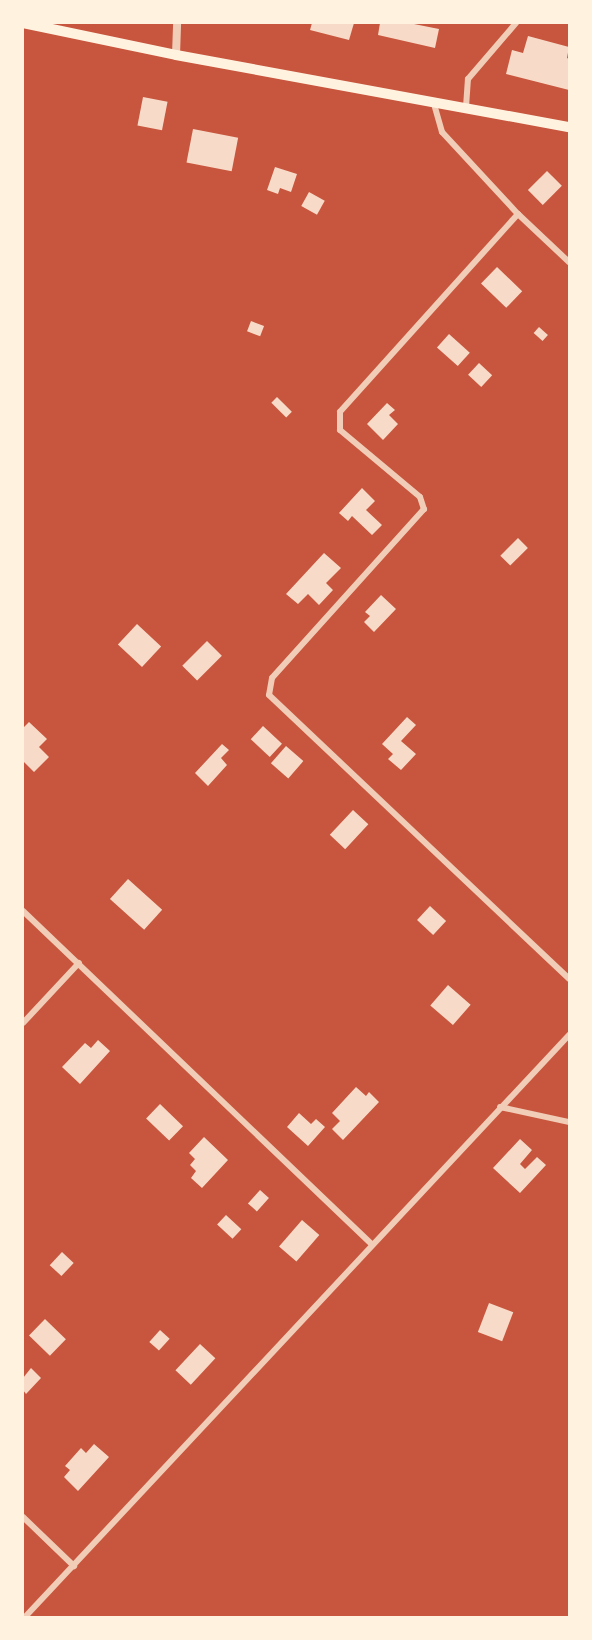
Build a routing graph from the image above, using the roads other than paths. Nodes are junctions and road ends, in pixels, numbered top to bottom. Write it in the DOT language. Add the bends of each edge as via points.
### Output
graph roads {
  1 [pos="23,23"];
  2 [pos="177,23"];
  3 [pos="516,23"];
  4 [pos="176,55"];
  5 [pos="434,104"];
  6 [pos="466,107"];
  7 [pos="569,127"];
  8 [pos="518,214"];
  9 [pos="569,262"];
  10 [pos="23,911"];
  11 [pos="79,963"];
  12 [pos="569,979"];
  13 [pos="23,1024"];
  14 [pos="569,1035"];
  15 [pos="500,1107"];
  16 [pos="569,1122"];
  17 [pos="371,1244"];
  18 [pos="23,1517"];
  19 [pos="74,1566"];
  20 [pos="25,1617"];
  1 -- 4 [label="main road"];
  2 -- 4 [label="street"];
  3 -- 6 [label="street" via="468,79"];
  4 -- 5 [label="main road"];
  5 -- 6 [label="main road"];
  5 -- 8 [label="street" via="442,132"];
  6 -- 7 [label="main road"];
  8 -- 9 [label="street"];
  8 -- 12 [label="street" via="340,412 340,430 420,497 424,509 272,678 269,695"];
  10 -- 11 [label="street"];
  11 -- 13 [label="street"];
  11 -- 17 [label="street"];
  14 -- 15 [label="street"];
  15 -- 16 [label="street"];
  15 -- 17 [label="street"];
  17 -- 19 [label="street"];
  18 -- 19 [label="street"];
  19 -- 20 [label="street"];
}
